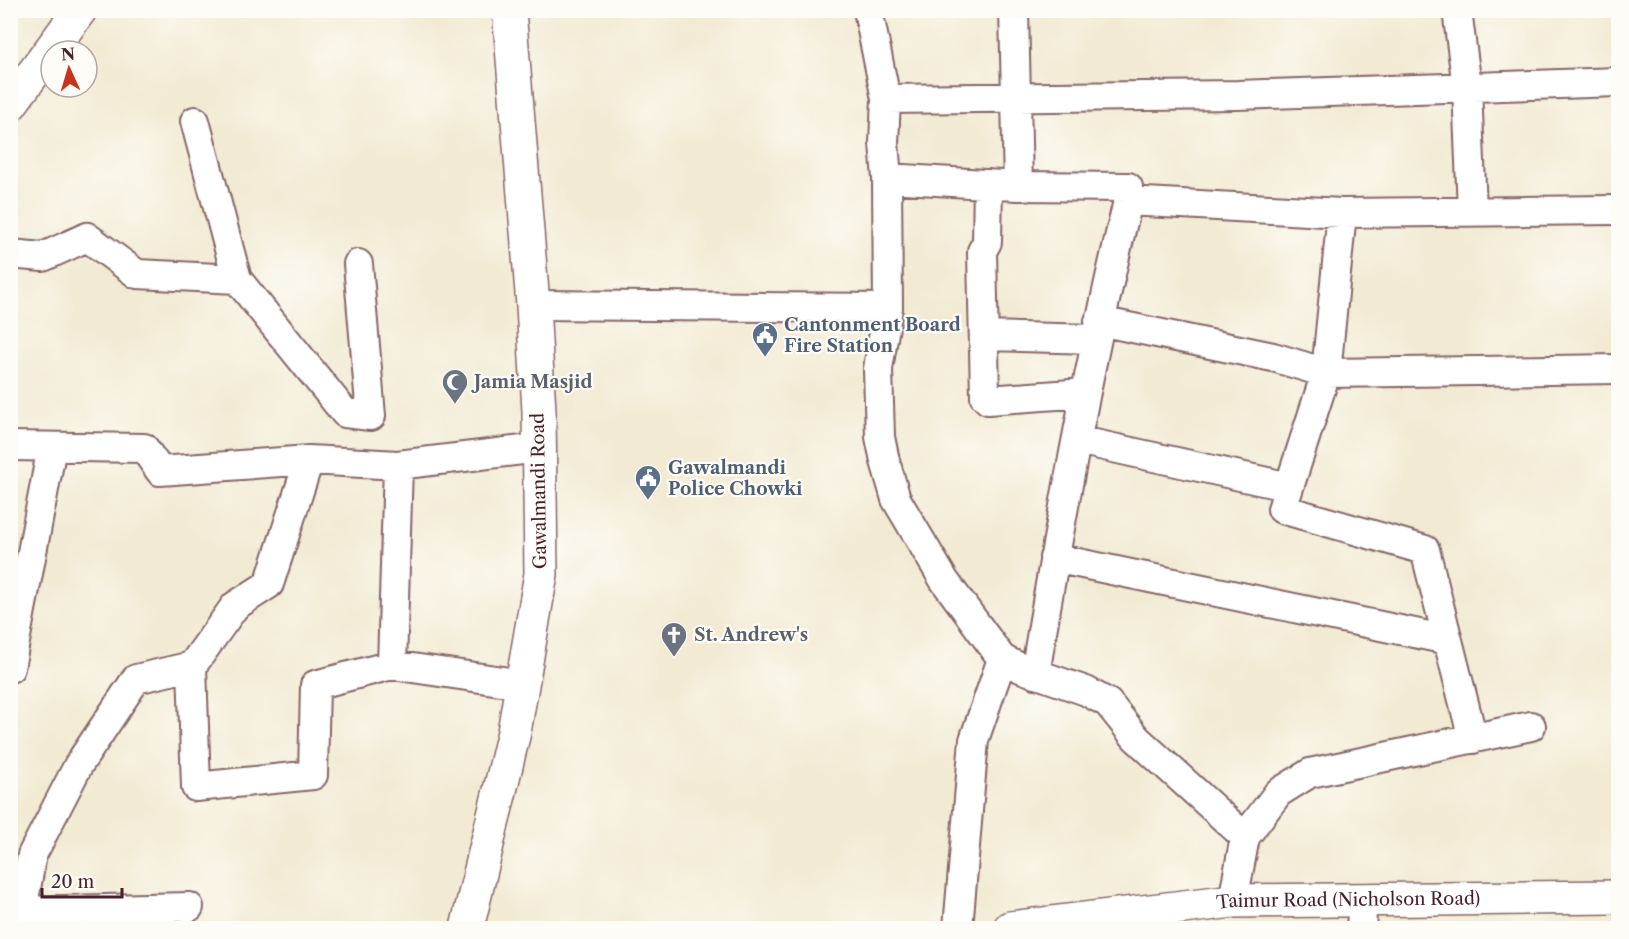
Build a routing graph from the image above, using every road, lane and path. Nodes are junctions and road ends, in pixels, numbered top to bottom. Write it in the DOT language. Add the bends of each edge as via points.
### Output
graph roads {
  1 [pos="80,10"];
  2 [pos="509,10"];
  3 [pos="868,10"];
  4 [pos="1014,10"];
  5 [pos="1457,10"];
  6 [pos="1618,82"];
  7 [pos="1467,87"];
  8 [pos="1017,98"];
  9 [pos="886,99"];
  10 [pos="10,105"];
  11 [pos="195,121"];
  12 [pos="887,178"];
  13 [pos="988,184"];
  14 [pos="1018,186"];
  15 [pos="1128,201"];
  16 [pos="1618,210"];
  17 [pos="1472,211"];
  18 [pos="1342,213"];
  19 [pos="10,254"];
  20 [pos="358,264"];
  21 [pos="237,279"];
  22 [pos="533,305"];
  23 [pos="888,308"];
  24 [pos="1097,330"];
  25 [pos="984,336"];
  26 [pos="1618,369"];
  27 [pos="1326,373"];
  28 [pos="1085,393"];
  29 [pos="1077,440"];
  30 [pos="10,446"];
  31 [pos="52,447"];
  32 [pos="539,448"];
  33 [pos="309,460"];
  34 [pos="398,465"];
  35 [pos="1276,484"];
  36 [pos="1054,558"];
  37 [pos="1448,640"];
  38 [pos="1002,659"];
  39 [pos="392,665"];
  40 [pos="192,666"];
  41 [pos="10,668"];
  42 [pos="1035,674"];
  43 [pos="522,684"];
  44 [pos="1531,726"];
  45 [pos="1473,739"];
  46 [pos="1245,837"];
  47 [pos="1618,897"];
  48 [pos="1233,900"];
  49 [pos="189,907"];
  50 [pos="16,910"];
  51 [pos="1362,914"];
  52 [pos="1176,918"];
  53 [pos="467,928"];
  54 [pos="958,928"];
  55 [pos="1010,928"];
  1 -- 10 [label="street"];
  2 -- 22 [label="street, Gawalmandi Road"];
  3 -- 9 [label="street"];
  4 -- 8 [label="street"];
  5 -- 7 [label="street"];
  6 -- 7 [label="street"];
  7 -- 8 [label="street"];
  7 -- 17 [label="street"];
  8 -- 9 [label="street"];
  8 -- 14 [label="street"];
  9 -- 12 [label="street"];
  11 -- 21 [label="street"];
  12 -- 13 [label="street"];
  12 -- 23 [label="street"];
  13 -- 14 [label="street"];
  13 -- 25 [label="street" via="987,242 982,251"];
  14 -- 15 [label="street" via="1128,187"];
  15 -- 18 [label="street"];
  15 -- 24 [label="street"];
  16 -- 17 [label="street"];
  17 -- 18 [label="street"];
  18 -- 27 [label="street"];
  19 -- 21 [label="street" via="43,257 87,237 137,274"];
  20 -- 21 [label="street" via="371,416 345,412"];
  22 -- 23 [label="street"];
  22 -- 32 [label="street, Gawalmandi Road"];
  23 -- 38 [label="street" via="878,369 880,437 896,499 944,580"];
  24 -- 25 [label="street"];
  24 -- 27 [label="street" via="1273,357"];
  24 -- 28 [label="street"];
  25 -- 28 [label="street" via="988,400"];
  26 -- 27 [label="street"];
  27 -- 37 [label="street" via="1282,509 1425,550"];
  28 -- 29 [label="street"];
  29 -- 35 [label="street"];
  29 -- 36 [label="street"];
  30 -- 31 [label="street"];
  31 -- 33 [label="street" via="144,448 160,471"];
  31 -- 41 [label="street"];
  32 -- 34 [label="street"];
  32 -- 43 [label="street, Gawalmandi Road" via="541,574"];
  33 -- 34 [label="street"];
  33 -- 40 [label="street" via="269,584 235,606"];
  34 -- 39 [label="street"];
  36 -- 37 [label="street"];
  36 -- 42 [label="street"];
  37 -- 45 [label="street"];
  38 -- 42 [label="street"];
  38 -- 54 [label="street" via="974,740"];
  39 -- 40 [label="street" via="315,685 313,775 196,787"];
  39 -- 43 [label="street"];
  40 -- 50 [label="street" via="136,680 129,689 79,764 32,855"];
  42 -- 46 [label="street" via="1086,691 1108,703 1136,738"];
  43 -- 53 [label="street, Gawalmandi Road"];
  44 -- 45 [label="street"];
  45 -- 46 [label="street" via="1310,773 1278,793"];
  46 -- 48 [label="street"];
  47 -- 51 [label="street, Taimur Road (Nicholson Road)"];
  48 -- 51 [label="street, Taimur Road (Nicholson Road)"];
  48 -- 52 [label="street, Taimur Road (Nicholson Road)"];
  49 -- 50 [label="street"];
  52 -- 55 [label="street, Taimur Road (Nicholson Road)"];
}
